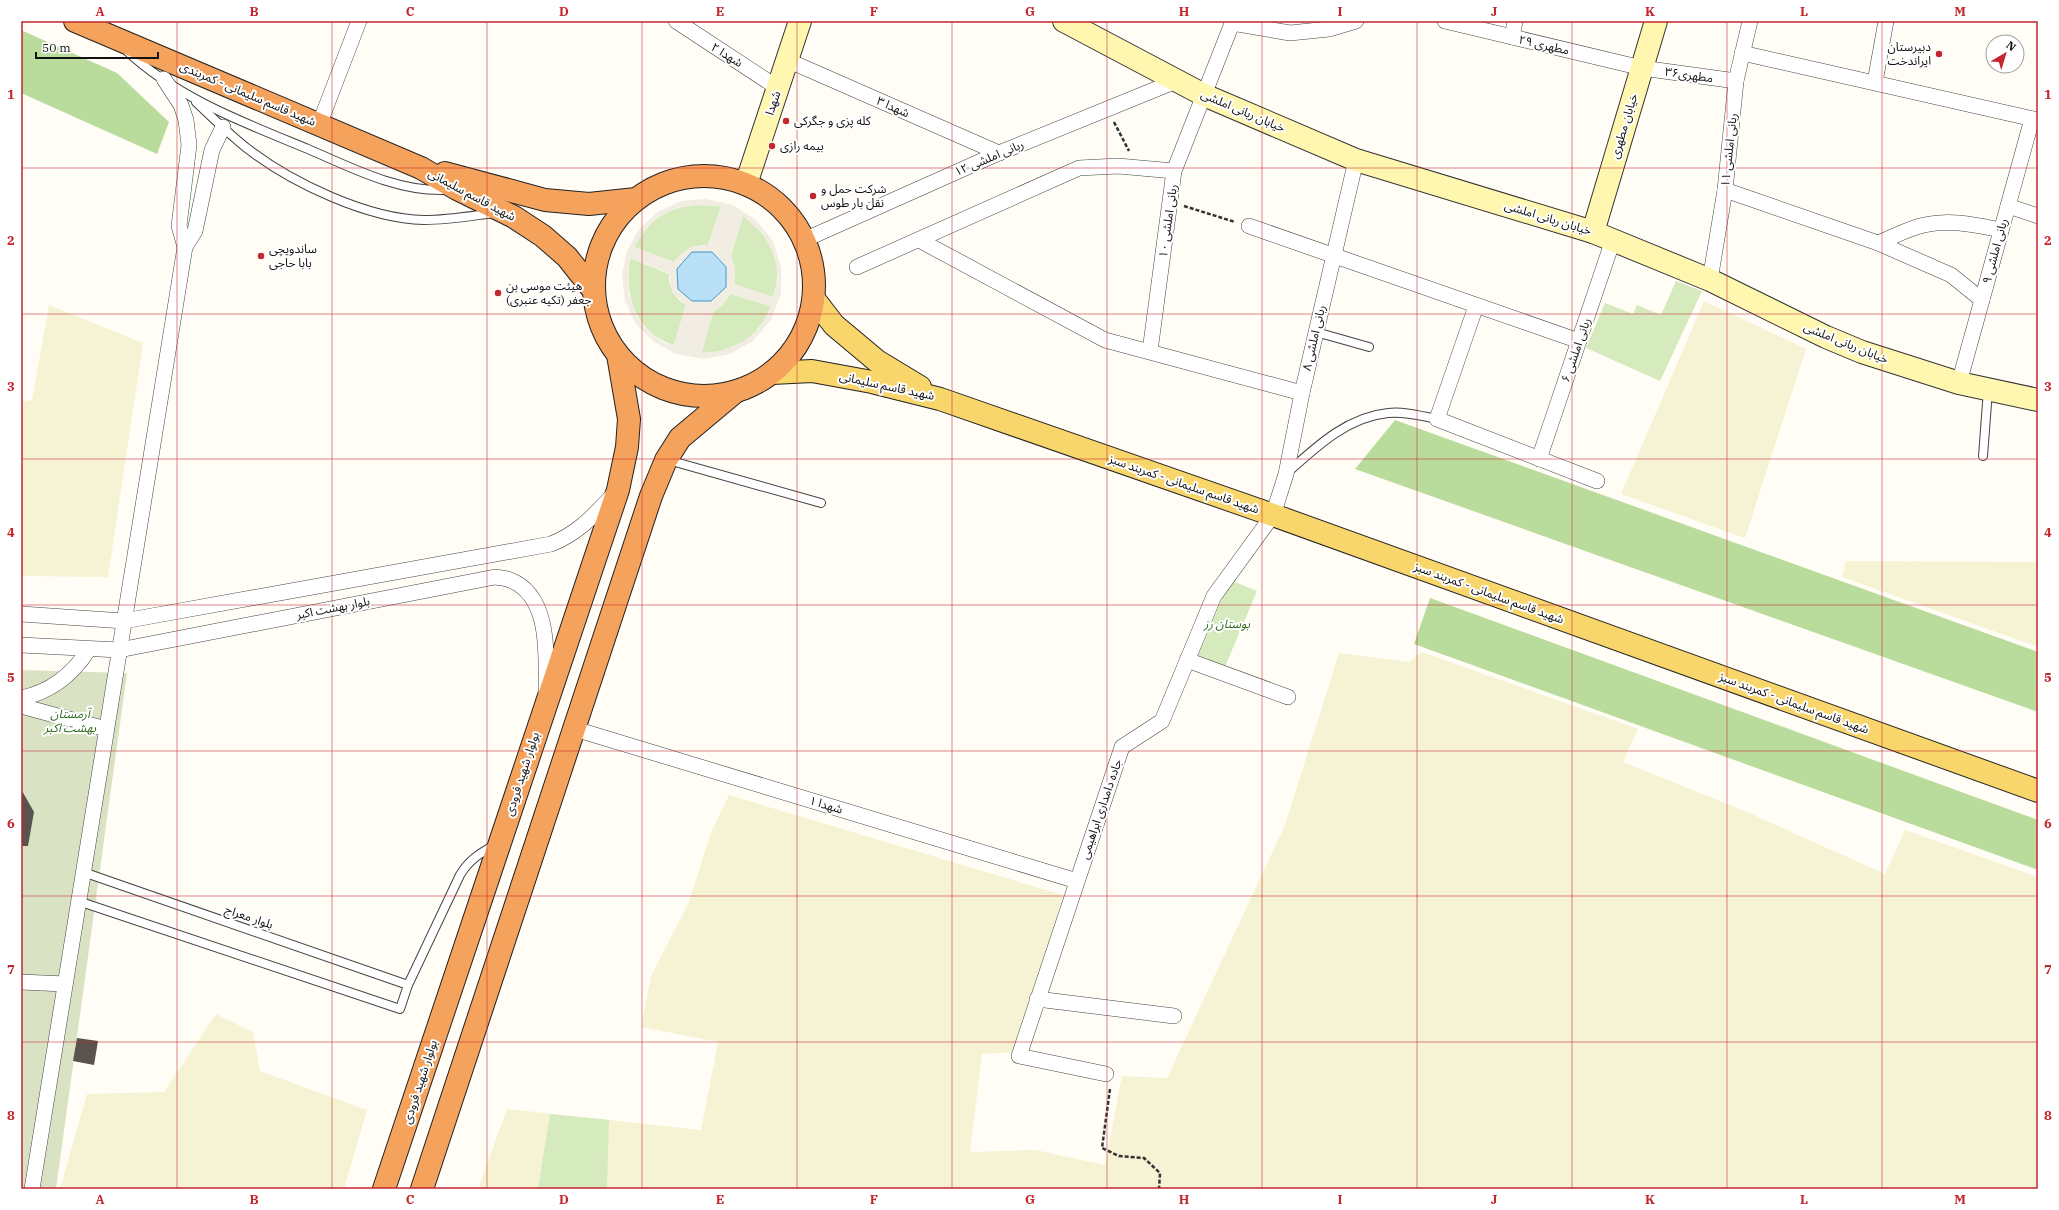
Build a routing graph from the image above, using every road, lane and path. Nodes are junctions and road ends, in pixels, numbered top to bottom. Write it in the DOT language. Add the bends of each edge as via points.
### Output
graph roads {
  1 [pos="75,21"];
  2 [pos="359,21"];
  3 [pos="676,21"];
  4 [pos="800,21"];
  5 [pos="1064,21"];
  6 [pos="1356,21"];
  7 [pos="1445,21"];
  8 [pos="1515,21"];
  9 [pos="1656,21"];
  10 [pos="1750,21"];
  11 [pos="1886,21"];
  12 [pos="1233,22"];
  13 [pos="1512,37"];
  14 [pos="114,38"];
  15 [pos="1742,53"];
  16 [pos="787,60"];
  17 [pos="1642,68"];
  18 [pos="164,79"];
  19 [pos="1176,80"];
  20 [pos="1736,81"];
  21 [pos="1875,82"];
  22 [pos="778,88"];
  23 [pos="187,94"];
  24 [pos="1204,95"];
  25 [pos="1108,108"];
  26 [pos="2035,120"];
  27 [pos="319,125"];
  28 [pos="223,128"];
  29 [pos="999,153"];
  30 [pos="1356,160"];
  31 [pos="421,168"];
  32 [pos="1137,168"];
  33 [pos="1174,171"];
  34 [pos="746,184"];
  35 [pos="457,189"];
  36 [pos="1725,190"];
  37 [pos="636,199"];
  38 [pos="1170,202"];
  39 [pos="2008,206"];
  40 [pos="501,211"];
  41 [pos="2038,216"];
  42 [pos="1249,226"];
  43 [pos="2001,230"];
  44 [pos="1593,232"];
  45 [pos="804,240"];
  46 [pos="919,240"];
  47 [pos="1613,240"];
  48 [pos="1878,243"];
  49 [pos="185,247"];
  50 [pos="1333,256"];
  51 [pos="857,267"];
  52 [pos="1710,280"];
  53 [pos="594,291"];
  54 [pos="814,299"];
  55 [pos="1982,300"];
  56 [pos="1476,306"];
  57 [pos="1316,332"];
  58 [pos="1579,341"];
  59 [pos="1369,347"];
  60 [pos="1150,351"];
  61 [pos="618,355"];
  62 [pos="772,373"];
  63 [pos="1959,383"];
  64 [pos="1988,390"];
  65 [pos="735,392"];
  66 [pos="1302,393"];
  67 [pos="940,399"];
  68 [pos="2038,400"];
  69 [pos="1437,419"];
  70 [pos="1983,456"];
  71 [pos="1539,459"];
  72 [pos="666,460"];
  73 [pos="1286,474"];
  74 [pos="1597,481"];
  75 [pos="618,490"];
  76 [pos="822,503"];
  77 [pos="1273,515"];
  78 [pos="21,614"];
  79 [pos="124,621"];
  80 [pos="21,645"];
  81 [pos="89,649"];
  82 [pos="119,650"];
  83 [pos="1187,660"];
  84 [pos="1288,697"];
  85 [pos="21,698"];
  86 [pos="546,702"];
  87 [pos="21,706"];
  88 [pos="106,729"];
  89 [pos="575,729"];
  90 [pos="2038,791"];
  91 [pos="499,842"];
  92 [pos="83,872"];
  93 [pos="1077,880"];
  94 [pos="78,901"];
  95 [pos="21,982"];
  96 [pos="65,984"];
  97 [pos="408,985"];
  98 [pos="1037,999"];
  99 [pos="1174,1016"];
  100 [pos="1106,1074"];
  101 [pos="32,1189"];
  102 [pos="384,1189"];
  103 [pos="422,1189"];
  104 [pos="1159,1189"];
  1 -- 14 [label="highway, شهید قاسم سلیمانی - کمربندی"];
  2 -- 27 [label="street"];
  3 -- 22 [label="street, شهدا ۲"];
  4 -- 16 [label="street, شهدا"];
  5 -- 19 [label="street, خیابان ربانی املشی"];
  6 -- 12 [label="street" via="1329,29 1290,33"];
  7 -- 13 [label="street, مطهری ۲۹"];
  8 -- 13 [label="street"];
  9 -- 17 [label="street, خیابان مطهری"];
  10 -- 15 [label="street, ربانی املشی ۱۱"];
  11 -- 21 [label="street"];
  12 -- 24 [label="street, ربانی املشی ۱۰"];
  13 -- 17 [label="street, مطهری ۲۹"];
  14 -- 18 [label="lane" via="139,62"];
  14 -- 27 [label="highway, شهید قاسم سلیمانی - کمربندی"];
  15 -- 20 [label="street, ربانی املشی ۱۱"];
  15 -- 21 [label="street"];
  16 -- 22 [label="street, شهدا"];
  16 -- 29 [label="street, شهدا ۳"];
  17 -- 20 [label="street, مطهری۳۶"];
  17 -- 44 [label="street, خیابان مطهری"];
  18 -- 23 [label="lane"];
  18 -- 49 [label="street" via="181,105 186,120 189,145 179,226"];
  19 -- 24 [label="street, خیابان ربانی املشی"];
  19 -- 25 [label="street, ربانی املشی ۱۲"];
  20 -- 36 [label="street, ربانی املشی ۱۱"];
  21 -- 26 [label="street"];
  22 -- 34 [label="street, شهدا"];
  23 -- 28 [label="lane"];
  23 -- 35 [label="lane" via="237,120 376,177 418,189"];
  24 -- 30 [label="street, خیابان ربانی املشی"];
  24 -- 33 [label="street, ربانی املشی ۱۰"];
  25 -- 29 [label="street, ربانی املشی ۱۲"];
  25 -- 32 [label="path"];
  26 -- 39 [label="street, ربانی املشی ۹"];
  27 -- 31 [label="highway, شهید قاسم سلیمانی - کمربندی"];
  28 -- 40 [label="lane" via="278,169 337,199 365,209 392,217 423,220 456,219"];
  28 -- 49 [label="street" via="212,150 195,231"];
  29 -- 45 [label="street, ربانی املشی ۱۲"];
  30 -- 44 [label="street, خیابان ربانی املشی"];
  30 -- 50 [label="street, ربانی املشی ۸"];
  31 -- 35 [label="highway, شهید قاسم سلیمانی"];
  31 -- 37 [label="highway, شهید قاسم سلیمانی" via="545,200 589,204"];
  32 -- 33 [label="street"];
  32 -- 46 [label="street" via="1079,168"];
  33 -- 38 [label="street, ربانی املشی ۱۰"];
  34 -- 37 [label="highway" via="718,177 689,177 661,184"];
  34 -- 45 [label="highway" via="770,198 790,217"];
  35 -- 40 [label="highway, شهید قاسم سلیمانی"];
  36 -- 48 [label="street"];
  36 -- 52 [label="street, ربانی املشی ۱۱"];
  37 -- 53 [label="highway" via="617,218 604,240 596,265"];
  38 -- 42 [label="path"];
  38 -- 60 [label="street, ربانی املشی ۱۰"];
  39 -- 41 [label="street"];
  39 -- 43 [label="street, ربانی املشی ۹"];
  40 -- 53 [label="highway, شهید قاسم سلیمانی" via="543,236 567,257"];
  42 -- 50 [label="street"];
  43 -- 48 [label="street" via="1965,222 1950,222 1924,225"];
  43 -- 55 [label="street, ربانی املشی ۹"];
  44 -- 47 [label="street, خیابان ربانی املشی"];
  45 -- 54 [label="highway" via="813,269"];
  46 -- 51 [label="street"];
  46 -- 60 [label="street" via="1105,340"];
  47 -- 52 [label="street, خیابان ربانی املشی"];
  47 -- 58 [label="street, ربانی املشی ۶"];
  48 -- 55 [label="street" via="1951,275"];
  49 -- 79 [label="street"];
  50 -- 56 [label="street"];
  50 -- 57 [label="street, ربانی املشی ۸"];
  52 -- 63 [label="street, خیابان ربانی املشی" via="1862,352"];
  53 -- 61 [label="highway" via="601,325"];
  54 -- 62 [label="highway" via="807,327 792,352"];
  54 -- 67 [label="main road, شهید قاسم سلیمانی" via="834,325 877,362"];
  55 -- 63 [label="street, ربانی املشی ۹"];
  56 -- 58 [label="street"];
  56 -- 69 [label="street"];
  57 -- 59 [label="lane"];
  57 -- 66 [label="street, ربانی املشی ۸"];
  58 -- 71 [label="street, ربانی املشی ۶"];
  60 -- 66 [label="street"];
  61 -- 65 [label="highway" via="642,377 671,391 703,396"];
  61 -- 75 [label="highway, بولوار شهید فرودی" via="629,420 627,447"];
  62 -- 65 [label="highway" via="755,384"];
  62 -- 67 [label="main road, شهید قاسم سلیمانی" via="812,371 872,382"];
  63 -- 64 [label="street, خیابان ربانی املشی"];
  64 -- 68 [label="street, خیابان ربانی املشی"];
  64 -- 70 [label="lane"];
  65 -- 72 [label="highway" via="680,438"];
  66 -- 73 [label="street, ربانی املشی ۸"];
  67 -- 77 [label="main road, شهید قاسم سلیمانی - کمربند سبز"];
  69 -- 71 [label="street"];
  69 -- 73 [label="lane" via="1389,413 1358,420 1323,441"];
  71 -- 74 [label="street"];
  72 -- 76 [label="lane"];
  72 -- 89 [label="highway" via="651,496"];
  73 -- 77 [label="street, ربانی املشی ۸"];
  75 -- 79 [label="street, بلوار بهشت اکبر" via="580,529 551,544"];
  75 -- 86 [label="highway, بولوار شهید فرودی"];
  77 -- 83 [label="street, جاده دامداری ابراهیمی" via="1214,596"];
  77 -- 90 [label="main road, شهید قاسم سلیمانی - کمربند سبز"];
  78 -- 79 [label="street, بلوار بهشت اکبر"];
  79 -- 82 [label="street"];
  80 -- 81 [label="street, بلوار بهشت اکبر"];
  81 -- 82 [label="street, بلوار بهشت اکبر"];
  81 -- 85 [label="street" via="79,665 56,684 33,696"];
  82 -- 86 [label="street, بلوار بهشت اکبر" via="495,577 510,580 524,589 540,611 546,638"];
  82 -- 88 [label="street"];
  83 -- 84 [label="street"];
  83 -- 93 [label="street, جاده دامداری ابراهیمی" via="1162,721 1122,747"];
  86 -- 91 [label="highway, بولوار شهید فرودی"];
  87 -- 88 [label="street"];
  88 -- 92 [label="street"];
  89 -- 93 [label="street, شهدا ۱"];
  89 -- 103 [label="highway"];
  91 -- 97 [label="lane" via="468,863 460,874"];
  91 -- 102 [label="highway, بولوار شهید فرودی"];
  92 -- 94 [label="street"];
  92 -- 97 [label="lane, بلوار معراج"];
  93 -- 98 [label="street, جاده دامداری ابراهیمی"];
  94 -- 96 [label="street"];
  94 -- 97 [label="lane" via="400,1009"];
  95 -- 96 [label="street"];
  96 -- 101 [label="street"];
  98 -- 99 [label="street"];
  98 -- 100 [label="street, جاده دامداری ابراهیمی" via="1019,1056"];
  100 -- 104 [label="path" via="1110,1090 1102,1148 1119,1156 1144,1158 1160,1173"];
}
